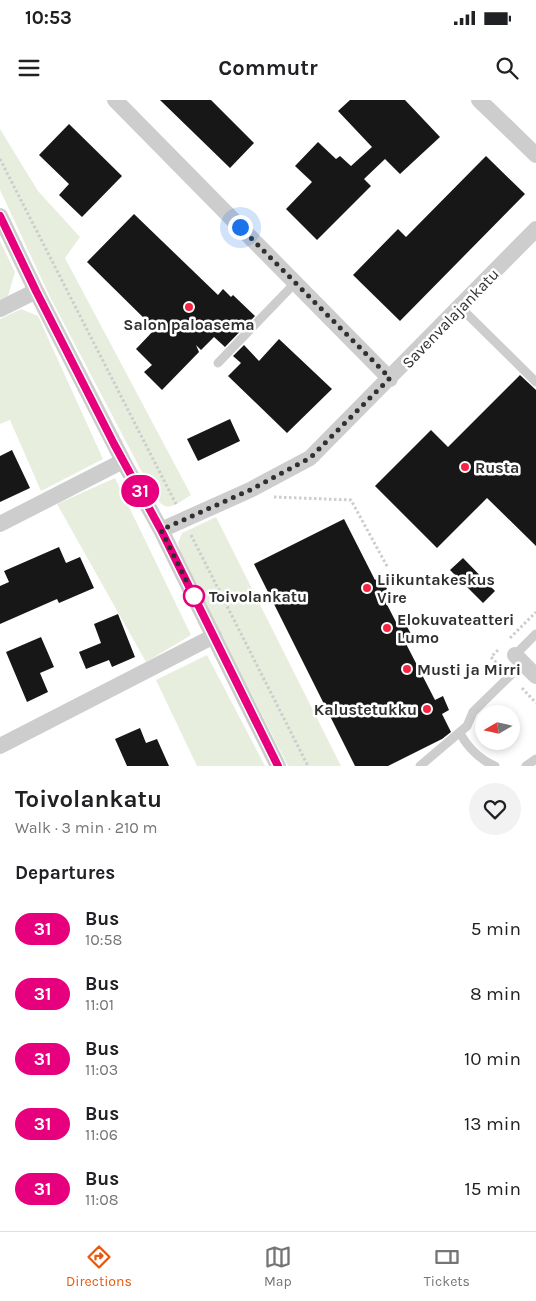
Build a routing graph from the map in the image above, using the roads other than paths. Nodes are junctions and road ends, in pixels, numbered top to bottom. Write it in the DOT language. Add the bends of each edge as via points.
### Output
graph roads {
  1 [pos="115,100"];
  2 [pos="480,100"];
  3 [pos="536,154"];
  4 [pos="0,216"];
  5 [pos="536,229"];
  6 [pos="295,283"];
  7 [pos="36,291"];
  8 [pos="460,307"];
  9 [pos="0,309"];
  10 [pos="218,363"];
  11 [pos="390,378"];
  12 [pos="536,382"];
  13 [pos="123,461"];
  14 [pos="0,524"];
  15 [pos="161,530"];
  16 [pos="536,634"];
  17 [pos="214,636"];
  18 [pos="519,659"];
  19 [pos="536,676"];
  20 [pos="460,732"];
  21 [pos="0,746"];
  22 [pos="536,759"];
  23 [pos="278,766"];
  24 [pos="420,766"];
  25 [pos="495,766"];
  26 [pos="526,766"];
  1 -- 6 [label="street"];
  2 -- 3 [label="street"];
  4 -- 7 [label="street"];
  5 -- 8 [label="street, Savenvalajankatu"];
  6 -- 10 [label="lane"];
  6 -- 11 [label="street"];
  7 -- 9 [label="street"];
  7 -- 13 [label="street"];
  8 -- 11 [label="street, Savenvalajankatu"];
  8 -- 12 [label="lane"];
  11 -- 15 [label="street, Savenvalajankatu" via="310,458 250,490"];
  13 -- 14 [label="street"];
  13 -- 15 [label="street"];
  15 -- 17 [label="street"];
  16 -- 18 [label="lane"];
  17 -- 21 [label="street"];
  17 -- 23 [label="street"];
  18 -- 19 [label="street"];
  18 -- 20 [label="lane"];
  20 -- 24 [label="lane"];
  20 -- 25 [label="lane" via="471,750"];
  22 -- 26 [label="lane"];
}
